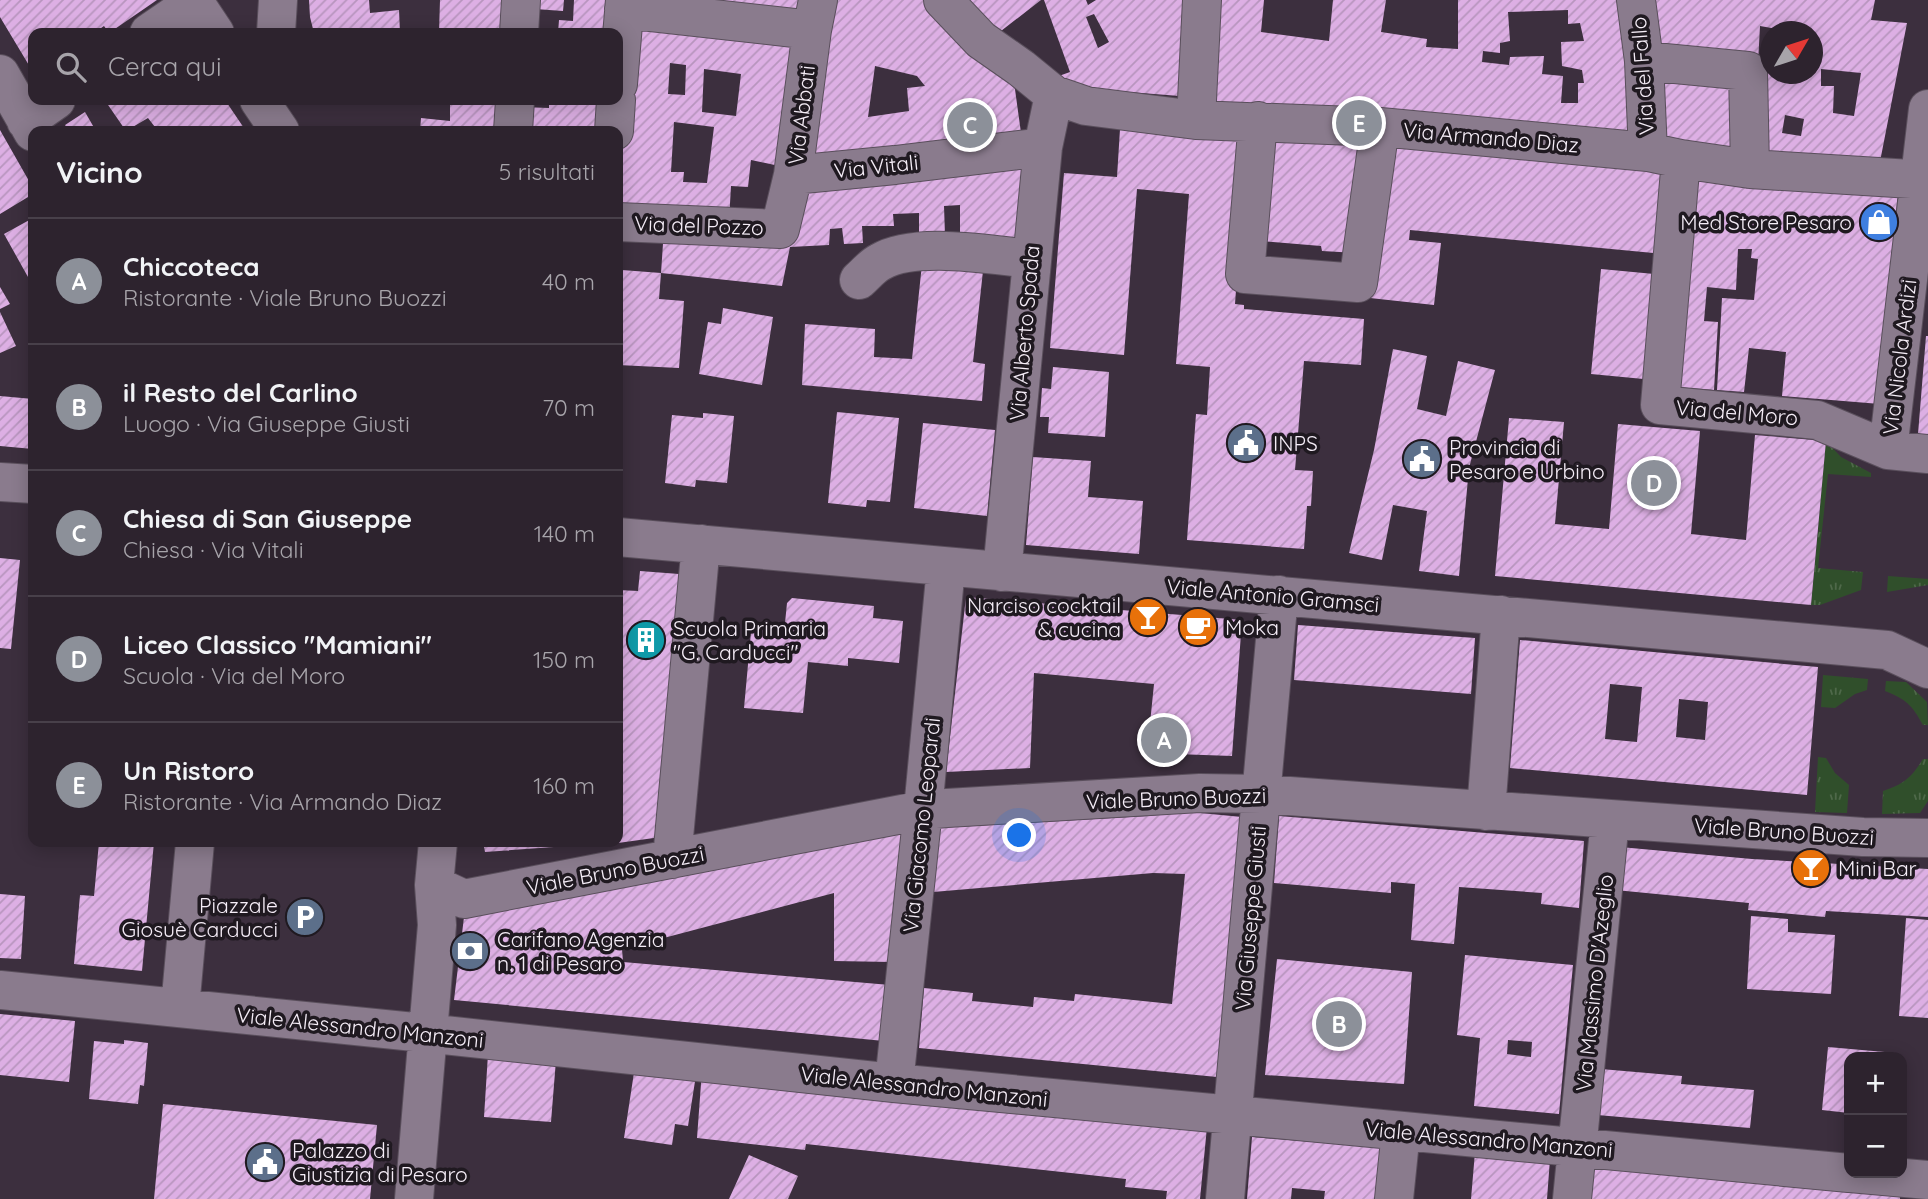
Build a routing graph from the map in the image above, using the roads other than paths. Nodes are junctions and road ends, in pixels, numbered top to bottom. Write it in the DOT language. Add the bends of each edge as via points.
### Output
graph roads {
  1 [pos="278,0"];
  2 [pos="522,0"];
  3 [pos="943,0"];
  4 [pos="1202,0"];
  5 [pos="1636,0"];
  6 [pos="194,1"];
  7 [pos="625,4"];
  8 [pos="815,15"];
  9 [pos="156,28"];
  10 [pos="212,28"];
  11 [pos="276,28"];
  12 [pos="519,28"];
  13 [pos="623,28"];
  14 [pos="1644,61"];
  15 [pos="0,75"];
  16 [pos="1054,95"];
  17 [pos="515,105"];
  18 [pos="616,105"];
  19 [pos="1928,109"];
  20 [pos="38,118"];
  21 [pos="1196,120"];
  22 [pos="1258,121"];
  23 [pos="513,126"];
  24 [pos="614,126"];
  25 [pos="1380,127"];
  26 [pos="1043,147"];
  27 [pos="1664,156"];
  28 [pos="1750,169"];
  29 [pos="793,174"];
  30 [pos="1924,180"];
  31 [pos="623,222"];
  32 [pos="780,229"];
  33 [pos="1031,259"];
  34 [pos="859,280"];
  35 [pos="1888,450"];
  36 [pos="1928,454"];
  37 [pos="0,481"];
  38 [pos="28,484"];
  39 [pos="623,537"];
  40 [pos="701,544"];
  41 [pos="946,566"];
  42 [pos="1002,572"];
  43 [pos="1279,595"];
  44 [pos="1502,615"];
  45 [pos="1928,638"];
  46 [pos="1887,650"];
  47 [pos="1928,669"];
  48 [pos="1261,794"];
  49 [pos="923,810"];
  50 [pos="1486,811"];
  51 [pos="1610,820"];
  52 [pos="1928,838"];
  53 [pos="195,847"];
  54 [pos="438,847"];
  55 [pos="672,859"];
  56 [pos="434,885"];
  57 [pos="0,990"];
  58 [pos="180,1008"];
  59 [pos="428,1033"];
  60 [pos="894,1083"];
  61 [pos="1233,1115"];
  62 [pos="1401,1131"];
  63 [pos="1578,1147"];
  64 [pos="1844,1173"];
  65 [pos="1905,1178"];
  66 [pos="1928,1180"];
  67 [pos="414,1199"];
  68 [pos="1225,1199"];
  69 [pos="1394,1199"];
  70 [pos="1572,1199"];
  1 -- 11 [label="street"];
  2 -- 12 [label="street"];
  3 -- 16 [label="street" via="981,40"];
  4 -- 21 [label="street"];
  5 -- 14 [label="street, Via del Fallo"];
  6 -- 9 [label="street"];
  6 -- 10 [label="street"];
  7 -- 8 [label="street"];
  7 -- 13 [label="street"];
  8 -- 29 [label="street, Via Abbati"];
  14 -- 27 [label="street, Via del Fallo"];
  14 -- 28 [label="street" via="1748,71"];
  15 -- 20 [label="street"];
  16 -- 21 [label="street, Via Armando Diaz" via="1086,106"];
  16 -- 26 [label="street, Via Alberto Spada"];
  17 -- 23 [label="street"];
  18 -- 24 [label="street"];
  19 -- 30 [label="street, Via Nicola Ardizi"];
  21 -- 22 [label="street, Via Armando Diaz"];
  22 -- 25 [label="street, Via Armando Diaz"];
  22 -- 25 [label="street" via="1245,274 1358,283"];
  25 -- 27 [label="street, Via Armando Diaz"];
  26 -- 29 [label="street, Via Vitali"];
  26 -- 33 [label="street, Via Alberto Spada"];
  27 -- 28 [label="street, Via Armando Diaz"];
  27 -- 35 [label="street, Via del Moro" via="1660,405 1817,420"];
  28 -- 30 [label="street, Via Armando Diaz"];
  29 -- 32 [label="street, Via Abbati"];
  30 -- 35 [label="street, Via Nicola Ardizi"];
  31 -- 32 [label="street, Via del Pozzo"];
  33 -- 34 [label="street" via="946,251 903,253 880,262"];
  33 -- 42 [label="street, Via Alberto Spada"];
  35 -- 36 [label="street, Via del Moro"];
  37 -- 38 [label="street"];
  39 -- 40 [label="street, Viale Antonio Gramsci"];
  40 -- 41 [label="street, Viale Antonio Gramsci"];
  40 -- 55 [label="street"];
  41 -- 42 [label="street, Viale Antonio Gramsci"];
  41 -- 49 [label="street, Via Giacomo Leopardi"];
  42 -- 43 [label="street, Viale Antonio Gramsci"];
  43 -- 44 [label="street, Viale Antonio Gramsci"];
  43 -- 48 [label="street, Via Giuseppe Giusti"];
  44 -- 46 [label="street, Viale Antonio Gramsci"];
  44 -- 50 [label="street"];
  45 -- 46 [label="street, Viale Antonio Gramsci"];
  46 -- 47 [label="street, Viale Antonio Gramsci"];
  48 -- 49 [label="street, Viale Bruno Buozzi" via="1200,793"];
  48 -- 50 [label="street, Viale Bruno Buozzi"];
  48 -- 61 [label="street, Via Giuseppe Giusti"];
  49 -- 55 [label="street, Viale Bruno Buozzi"];
  49 -- 60 [label="street, Via Giacomo Leopardi"];
  50 -- 51 [label="street, Viale Bruno Buozzi"];
  51 -- 52 [label="street, Viale Bruno Buozzi"];
  51 -- 63 [label="street, Via Massimo D'Azeglio"];
  53 -- 58 [label="street"];
  54 -- 56 [label="street"];
  55 -- 56 [label="street, Viale Bruno Buozzi" via="464,899"];
  56 -- 59 [label="street" via="438,925"];
  57 -- 58 [label="street, Viale Alessandro Manzoni"];
  58 -- 59 [label="street, Viale Alessandro Manzoni"];
  59 -- 60 [label="street, Viale Alessandro Manzoni"];
  59 -- 67 [label="street"];
  60 -- 61 [label="street, Viale Alessandro Manzoni"];
  61 -- 62 [label="street, Viale Alessandro Manzoni"];
  61 -- 68 [label="street, Via Giuseppe Giusti"];
  62 -- 63 [label="street, Viale Alessandro Manzoni"];
  62 -- 69 [label="street"];
  63 -- 64 [label="street, Viale Alessandro Manzoni"];
  63 -- 70 [label="street, Via Massimo D'Azeglio"];
  65 -- 66 [label="street, Viale Alessandro Manzoni"];
}
